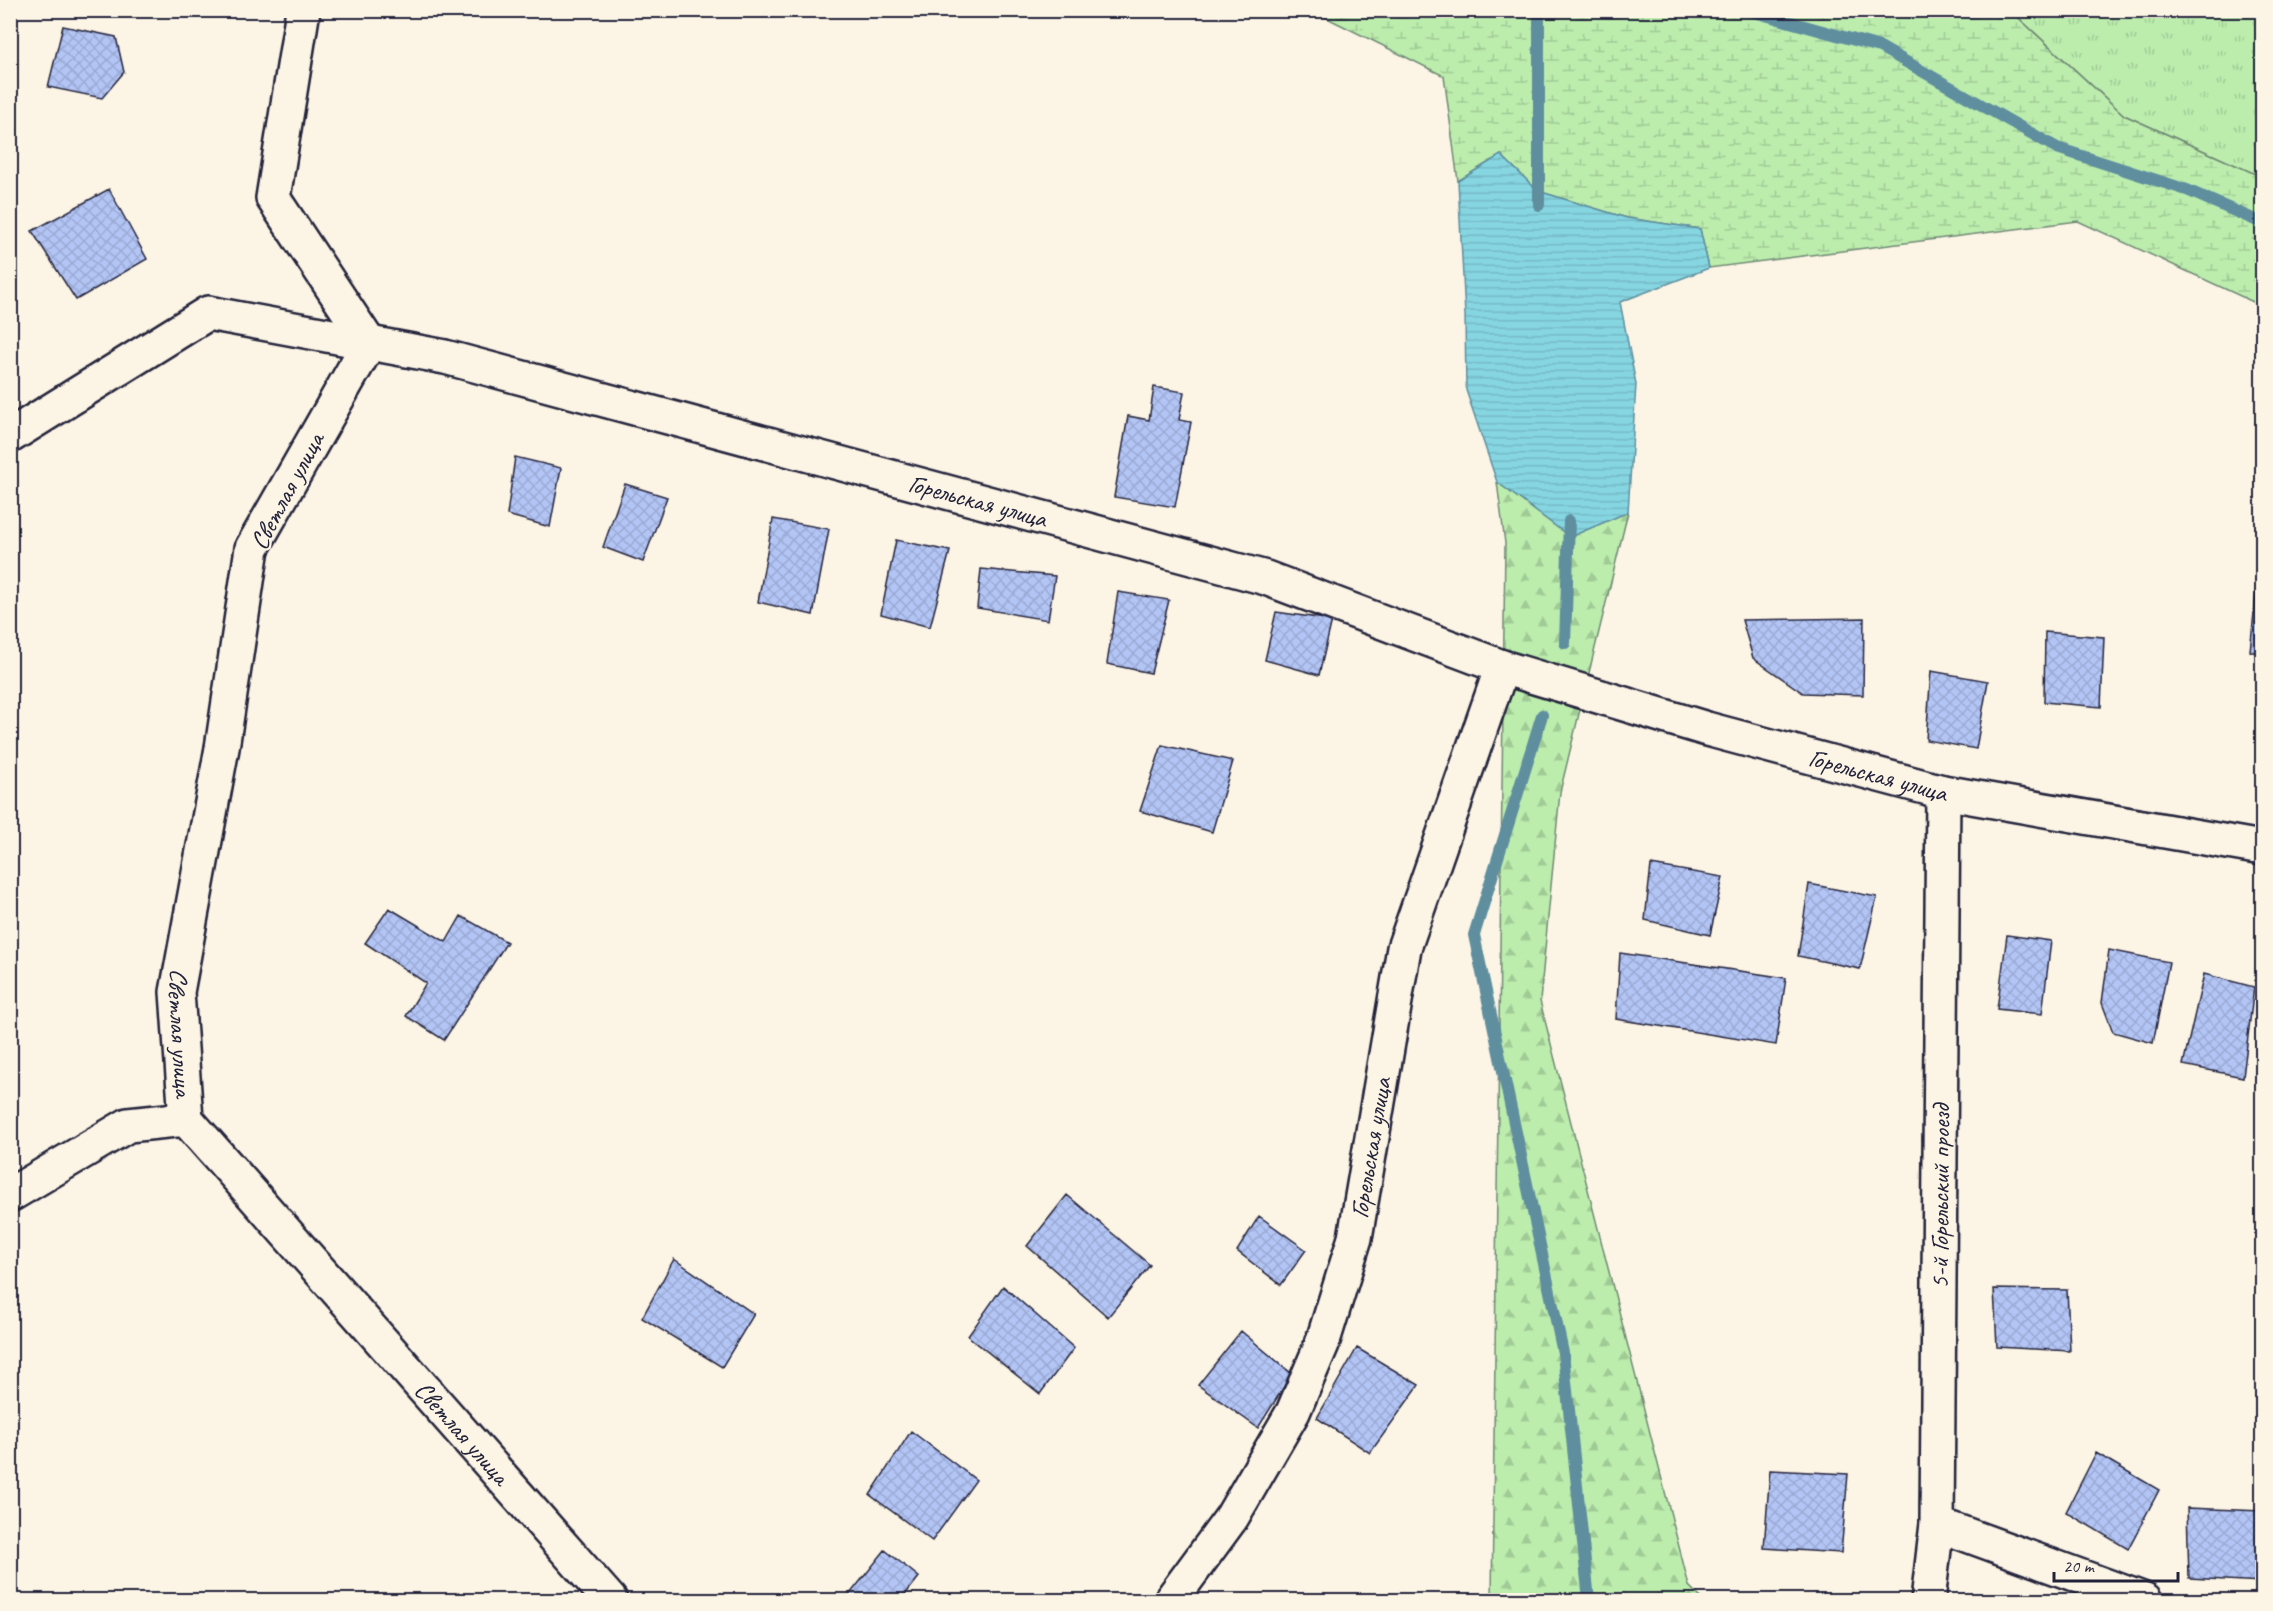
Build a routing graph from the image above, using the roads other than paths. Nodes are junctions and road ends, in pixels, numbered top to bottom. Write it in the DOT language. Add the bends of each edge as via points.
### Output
graph roads {
  1 [pos="303,10"];
  2 [pos="369,343"];
  3 [pos="10,436"];
  4 [pos="1502,667"];
  5 [pos="1943,792"];
  6 [pos="2262,848"];
  7 [pos="186,1119"];
  8 [pos="10,1196"];
  9 [pos="1937,1524"];
  10 [pos="610,1600"];
  11 [pos="1171,1600"];
  12 [pos="1928,1600"];
  13 [pos="2145,1600"];
  1 -- 2 [label="street" via="273,198"];
  2 -- 3 [label="street, Горельская улица" via="208,313"];
  2 -- 4 [label="street, Горельская улица" via="445,357 1266,578"];
  2 -- 7 [label="street, Светлая улица" via="252,548 222,748 177,992"];
  4 -- 5 [label="street, Горельская улица" via="1707,729"];
  4 -- 11 [label="street, Горельская улица" via="1404,948 1355,1238 1322,1344 1293,1412 1232,1517"];
  5 -- 6 [label="street, Горельская улица"];
  5 -- 9 [label="street, 5-й Горельский проезд"];
  7 -- 8 [label="street" via="128,1125"];
  7 -- 10 [label="street, Светлая улица"];
  9 -- 12 [label="street, 5-й Горельский проезд"];
  9 -- 13 [label="street"];
}
